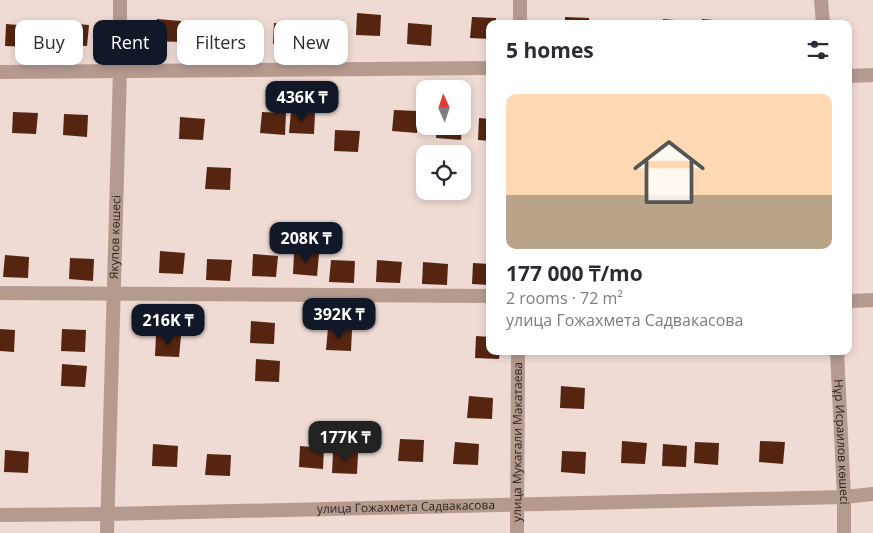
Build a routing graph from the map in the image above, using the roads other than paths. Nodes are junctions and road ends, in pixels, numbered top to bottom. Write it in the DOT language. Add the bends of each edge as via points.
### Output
graph roads {
  1 [pos="120,0"];
  2 [pos="520,0"];
  3 [pos="821,0"];
  4 [pos="520,20"];
  5 [pos="823,20"];
  6 [pos="486,68"];
  7 [pos="120,70"];
  8 [pos="0,72"];
  9 [pos="873,75"];
  10 [pos="852,76"];
  11 [pos="0,293"];
  12 [pos="114,293"];
  13 [pos="486,296"];
  14 [pos="873,300"];
  15 [pos="852,301"];
  16 [pos="518,355"];
  17 [pos="837,355"];
  18 [pos="873,494"];
  19 [pos="844,497"];
  20 [pos="516,504"];
  21 [pos="0,514"];
  22 [pos="108,514"];
  23 [pos="107,533"];
  24 [pos="517,533"];
  25 [pos="844,533"];
  1 -- 7 [label="street, Якупов көшесі"];
  2 -- 4 [label="street"];
  3 -- 5 [label="street"];
  6 -- 7 [label="street"];
  7 -- 8 [label="street"];
  7 -- 12 [label="street, Якупов көшесі"];
  9 -- 10 [label="street"];
  11 -- 12 [label="street"];
  12 -- 13 [label="street"];
  12 -- 22 [label="street, Якупов көшесі"];
  14 -- 15 [label="street"];
  16 -- 20 [label="street, улица Мукагали Макатаева"];
  17 -- 19 [label="street, Нұр Исраилов көшесі"];
  18 -- 19 [label="street, улица Гожахмета Садвакасова"];
  19 -- 20 [label="street, улица Гожахмета Садвакасова"];
  19 -- 25 [label="street, Нұр Исраилов көшесі"];
  20 -- 22 [label="street, улица Гожахмета Садвакасова"];
  20 -- 24 [label="street, улица Мукагали Макатаева"];
  21 -- 22 [label="street, улица Гожахмета Садвакасова"];
  22 -- 23 [label="street, Якупов көшесі"];
}
